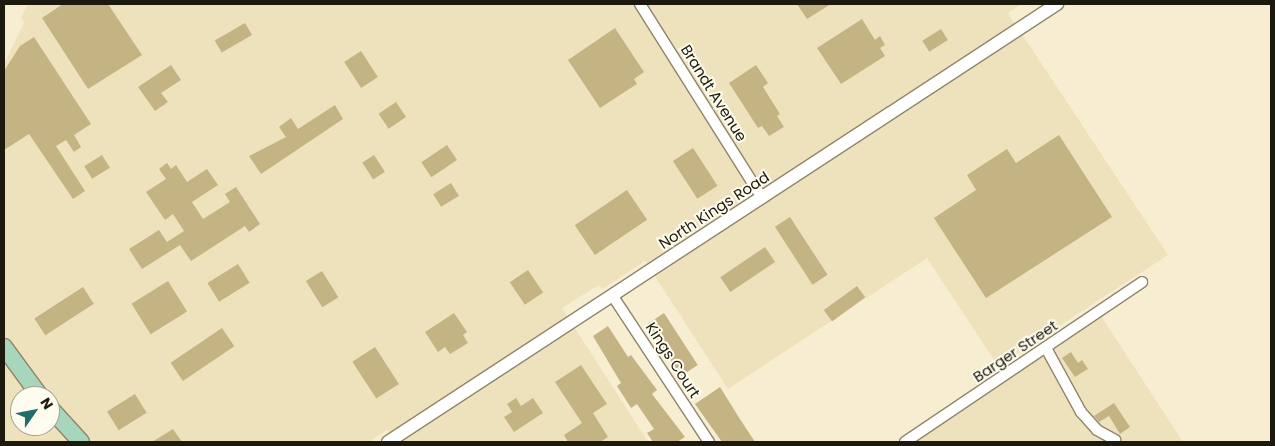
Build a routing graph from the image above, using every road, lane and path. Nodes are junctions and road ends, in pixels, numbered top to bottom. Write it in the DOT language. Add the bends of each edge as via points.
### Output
graph roads {
  1 [pos="640,4"];
  2 [pos="1057,4"];
  3 [pos="762,198"];
  4 [pos="1142,282"];
  5 [pos="612,295"];
  6 [pos="4,347"];
  7 [pos="1046,348"];
  8 [pos="33,386"];
  9 [pos="60,419"];
  10 [pos="1115,440"];
  11 [pos="81,442"];
  12 [pos="388,442"];
  13 [pos="709,442"];
  14 [pos="905,442"];
  1 -- 3 [label="street, Brandt Avenue"];
  2 -- 3 [label="street, North Kings Road"];
  3 -- 5 [label="street, North Kings Road"];
  4 -- 7 [label="street, Barger Street"];
  5 -- 12 [label="street, North Kings Road"];
  5 -- 13 [label="street, Kings Court"];
  6 -- 8 [label="main road"];
  7 -- 10 [label="street" via="1081,412 1097,430"];
  7 -- 14 [label="street, Barger Street"];
  9 -- 11 [label="main road"];
}
